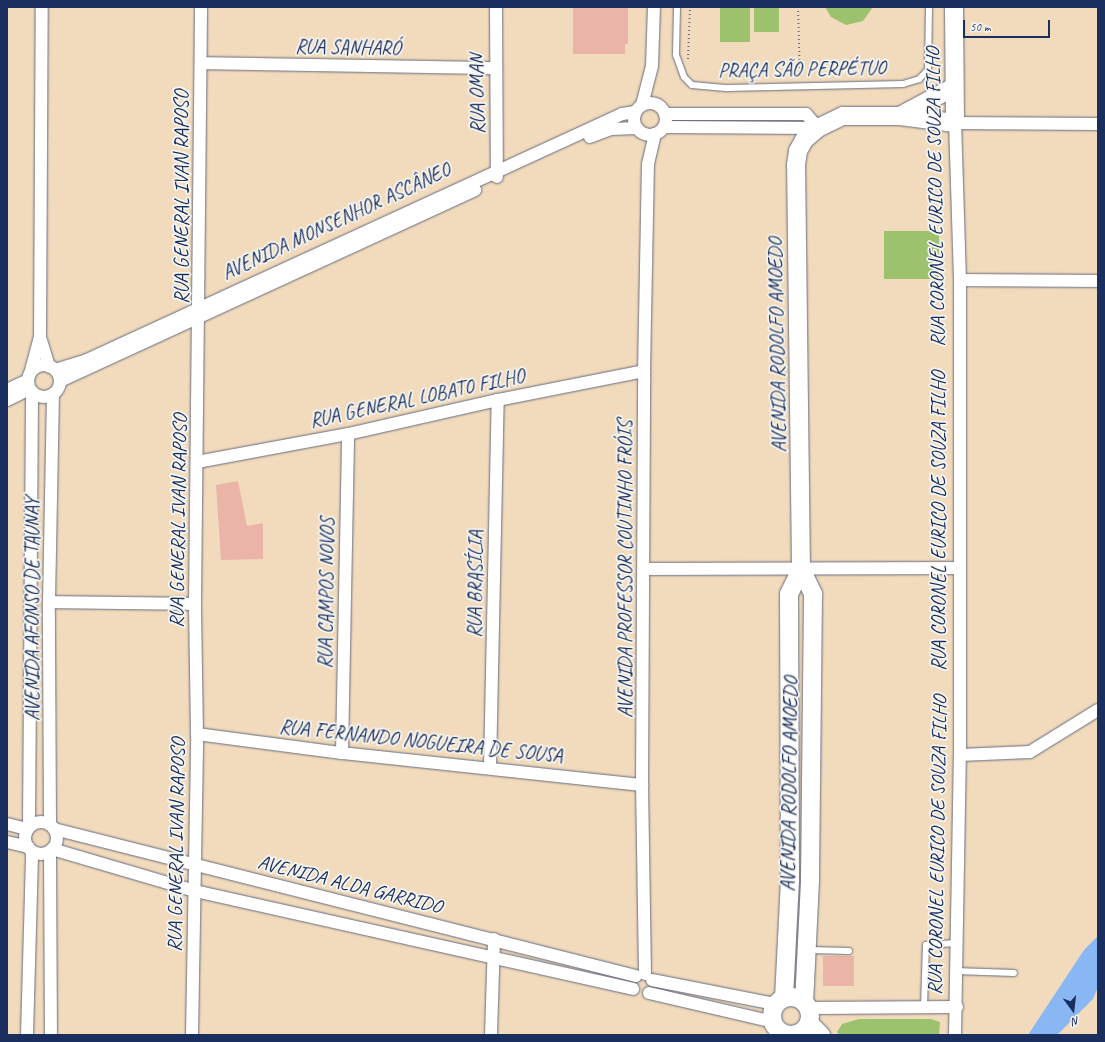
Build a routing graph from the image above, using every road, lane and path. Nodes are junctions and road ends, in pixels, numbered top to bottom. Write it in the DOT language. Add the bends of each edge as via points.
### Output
graph roads {
  1 [pos="42,7"];
  2 [pos="201,7"];
  3 [pos="496,7"];
  4 [pos="654,7"];
  5 [pos="677,7"];
  6 [pos="690,7"];
  7 [pos="798,7"];
  8 [pos="929,7"];
  9 [pos="954,7"];
  10 [pos="201,63"];
  11 [pos="688,67"];
  12 [pos="495,68"];
  13 [pos="807,80"];
  14 [pos="954,87"];
  15 [pos="639,109"];
  16 [pos="665,114"];
  17 [pos="900,116"];
  18 [pos="955,122"];
  19 [pos="1098,124"];
  20 [pos="818,128"];
  21 [pos="638,130"];
  22 [pos="659,130"];
  23 [pos="648,164"];
  24 [pos="497,175"];
  25 [pos="960,280"];
  26 [pos="1098,281"];
  27 [pos="199,313"];
  28 [pos="40,337"];
  29 [pos="644,371"];
  30 [pos="55,372"];
  31 [pos="30,384"];
  32 [pos="7,390"];
  33 [pos="53,394"];
  34 [pos="7,400"];
  35 [pos="498,400"];
  36 [pos="348,434"];
  37 [pos="197,462"];
  38 [pos="960,568"];
  39 [pos="644,569"];
  40 [pos="801,569"];
  41 [pos="49,602"];
  42 [pos="195,604"];
  43 [pos="1098,710"];
  44 [pos="197,734"];
  45 [pos="342,753"];
  46 [pos="960,755"];
  47 [pos="490,768"];
  48 [pos="642,785"];
  49 [pos="7,824"];
  50 [pos="52,826"];
  51 [pos="28,828"];
  52 [pos="7,842"];
  53 [pos="30,850"];
  54 [pos="51,850"];
  55 [pos="195,866"];
  56 [pos="790,880"];
  57 [pos="810,881"];
  58 [pos="195,891"];
  59 [pos="494,939"];
  60 [pos="956,943"];
  61 [pos="807,950"];
  62 [pos="849,950"];
  63 [pos="493,958"];
  64 [pos="955,971"];
  65 [pos="1014,973"];
  66 [pos="645,977"];
  67 [pos="633,989"];
  68 [pos="649,993"];
  69 [pos="780,1001"];
  70 [pos="924,1007"];
  71 [pos="957,1007"];
  72 [pos="810,1017"];
  73 [pos="774,1022"];
  74 [pos="27,1035"];
  75 [pos="51,1035"];
  76 [pos="192,1035"];
  77 [pos="491,1035"];
  78 [pos="788,1035"];
  79 [pos="955,1035"];
  1 -- 28 [label="street, AVENIDA AFONSO DE TAUNAY"];
  2 -- 10 [label="street, RUA GENERAL IVAN RAPOSO"];
  3 -- 12 [label="street, RUA OMAN"];
  4 -- 15 [label="street" via="652,66"];
  5 -- 8 [label="lane, PRAÇA SÃO PERPÉTUO" via="676,54 684,77 692,85 728,88 904,84 919,79 928,70"];
  6 -- 11 [label="path"];
  7 -- 13 [label="path, PRAÇA SÃO PERPÉTUO" via="799,81"];
  9 -- 14 [label="street, RUA CORONEL EURICO DE SOUZA FILHO"];
  10 -- 12 [label="street, RUA SANHARÓ"];
  10 -- 27 [label="street, RUA GENERAL IVAN RAPOSO"];
  12 -- 24 [label="street, RUA OMAN"];
  14 -- 17 [label="street"];
  14 -- 18 [label="street, RUA CORONEL EURICO DE SOUZA FILHO"];
  15 -- 16 [label="street" via="658,105"];
  15 -- 21 [label="street" via="634,120"];
  15 -- 24 [label="street, AVENIDA MONSENHOR ASCÂNEO" via="622,114"];
  16 -- 20 [label="street" via="806,114"];
  16 -- 22 [label="street"];
  17 -- 18 [label="street"];
  17 -- 20 [label="street, AVENIDA RODOLFO AMOEDO" via="843,116"];
  18 -- 19 [label="street"];
  18 -- 25 [label="street, RUA CORONEL EURICO DE SOUZA FILHO"];
  20 -- 22 [label="street"];
  20 -- 40 [label="street, AVENIDA RODOLFO AMOEDO" via="804,140 796,165"];
  21 -- 22 [label="street" via="647,135"];
  21 -- 23 [label="street, AVENIDA PROFESSOR COUTINHO FRÓIS"];
  21 -- 24 [label="street, AVENIDA MONSENHOR ASCÂNEO" via="601,133"];
  22 -- 23 [label="street, AVENIDA PROFESSOR COUTINHO FRÓIS"];
  23 -- 29 [label="street, AVENIDA PROFESSOR COUTINHO FRÓIS"];
  24 -- 27 [label="street, AVENIDA MONSENHOR ASCÂNEO"];
  25 -- 26 [label="street"];
  25 -- 38 [label="street, RUA CORONEL EURICO DE SOUZA FILHO"];
  27 -- 30 [label="street, AVENIDA MONSENHOR ASCÂNEO"];
  27 -- 37 [label="street, RUA GENERAL IVAN RAPOSO"];
  28 -- 30 [label="street, AVENIDA AFONSO DE TAUNAY"];
  28 -- 31 [label="street, AVENIDA AFONSO DE TAUNAY"];
  29 -- 35 [label="street, RUA GENERAL LOBATO FILHO"];
  29 -- 39 [label="street, AVENIDA PROFESSOR COUTINHO FRÓIS"];
  30 -- 31 [label="street, AVENIDA MONSENHOR ASCÂNEO" via="38,366"];
  30 -- 33 [label="street"];
  31 -- 32 [label="street"];
  31 -- 33 [label="street" via="42,397"];
  31 -- 34 [label="street"];
  31 -- 51 [label="street, AVENIDA AFONSO DE TAUNAY"];
  33 -- 41 [label="street, AVENIDA AFONSO DE TAUNAY"];
  35 -- 36 [label="street, RUA GENERAL LOBATO FILHO"];
  35 -- 47 [label="street, RUA BRASÍLIA"];
  36 -- 37 [label="street, RUA GENERAL LOBATO FILHO"];
  36 -- 45 [label="street, RUA CAMPOS NOVOS"];
  37 -- 42 [label="street, RUA GENERAL IVAN RAPOSO"];
  38 -- 40 [label="street"];
  38 -- 46 [label="street, RUA CORONEL EURICO DE SOUZA FILHO"];
  39 -- 40 [label="street"];
  39 -- 48 [label="street, AVENIDA PROFESSOR COUTINHO FRÓIS"];
  40 -- 56 [label="street, AVENIDA RODOLFO AMOEDO" via="789,594"];
  40 -- 57 [label="street, AVENIDA RODOLFO AMOEDO" via="813,594"];
  41 -- 42 [label="street"];
  41 -- 50 [label="street, AVENIDA AFONSO DE TAUNAY"];
  42 -- 44 [label="street, RUA GENERAL IVAN RAPOSO"];
  43 -- 46 [label="street" via="1030,752"];
  44 -- 45 [label="street, RUA FERNANDO NOGUEIRA DE SOUSA"];
  44 -- 55 [label="street, RUA GENERAL IVAN RAPOSO"];
  45 -- 47 [label="street, RUA FERNANDO NOGUEIRA DE SOUSA"];
  46 -- 60 [label="street, RUA CORONEL EURICO DE SOUZA FILHO"];
  47 -- 48 [label="street, RUA FERNANDO NOGUEIRA DE SOUSA"];
  48 -- 66 [label="street, AVENIDA PROFESSOR COUTINHO FRÓIS"];
  49 -- 51 [label="street"];
  50 -- 51 [label="street" via="39,821"];
  50 -- 54 [label="street" via="57,839"];
  50 -- 55 [label="street, AVENIDA ALDA GARRIDO"];
  51 -- 53 [label="street" via="24,835"];
  52 -- 53 [label="street"];
  53 -- 54 [label="street" via="38,854"];
  53 -- 74 [label="street"];
  54 -- 58 [label="street, AVENIDA ALDA GARRIDO"];
  54 -- 75 [label="street"];
  55 -- 58 [label="street, RUA GENERAL IVAN RAPOSO"];
  55 -- 59 [label="street, AVENIDA ALDA GARRIDO"];
  56 -- 57 [label="street"];
  56 -- 69 [label="street, AVENIDA RODOLFO AMOEDO"];
  57 -- 61 [label="street, AVENIDA RODOLFO AMOEDO"];
  58 -- 63 [label="street, AVENIDA ALDA GARRIDO"];
  58 -- 76 [label="street, RUA GENERAL IVAN RAPOSO"];
  59 -- 63 [label="street"];
  59 -- 66 [label="street, AVENIDA ALDA GARRIDO"];
  60 -- 64 [label="street, RUA CORONEL EURICO DE SOUZA FILHO"];
  60 -- 70 [label="lane" via="926,945"];
  61 -- 62 [label="lane"];
  61 -- 72 [label="street, AVENIDA RODOLFO AMOEDO"];
  63 -- 67 [label="street, AVENIDA ALDA GARRIDO"];
  63 -- 77 [label="street"];
  64 -- 65 [label="lane"];
  64 -- 71 [label="street, RUA CORONEL EURICO DE SOUZA FILHO"];
  66 -- 67 [label="street" via="632,984"];
  66 -- 68 [label="street" via="652,989"];
  66 -- 69 [label="street, AVENIDA ALDA GARRIDO"];
  67 -- 68 [label="street, AVENIDA ALDA GARRIDO" via="640,994"];
  68 -- 73 [label="street"];
  69 -- 72 [label="street" via="798,998"];
  69 -- 73 [label="street" via="773,1010"];
  70 -- 71 [label="street"];
  70 -- 72 [label="street"];
  71 -- 79 [label="street, RUA CORONEL EURICO DE SOUZA FILHO"];
  72 -- 78 [label="street" via="800,1032"];
  73 -- 78 [label="street"];
}
